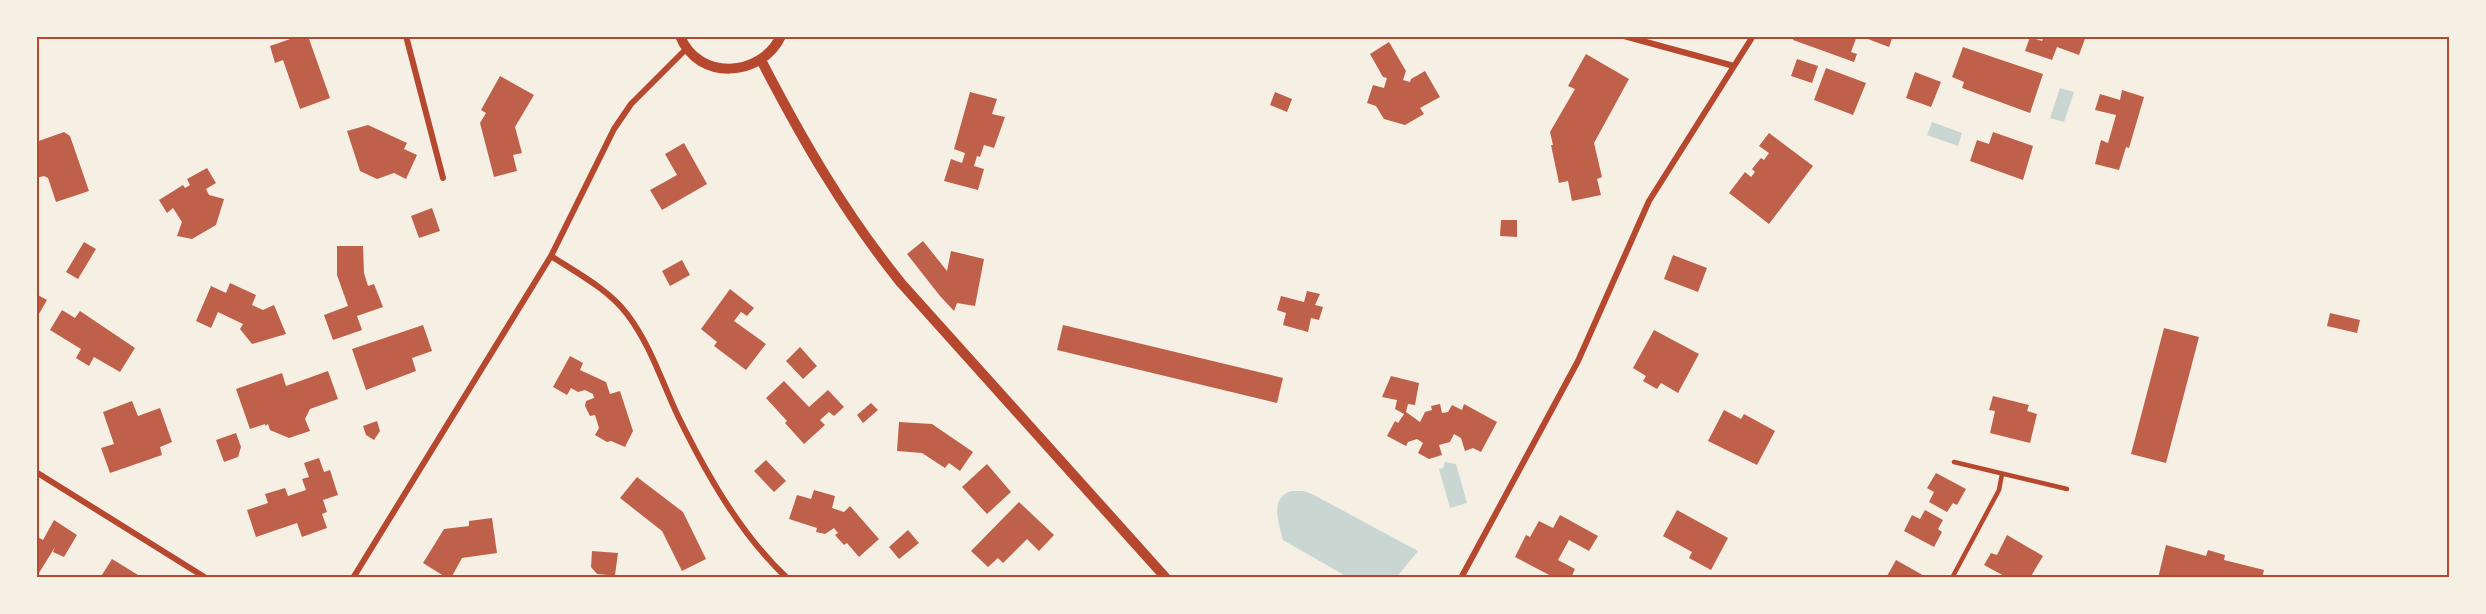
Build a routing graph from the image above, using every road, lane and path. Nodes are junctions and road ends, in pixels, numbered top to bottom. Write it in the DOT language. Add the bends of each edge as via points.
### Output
graph roads {
  1 [pos="406,36"];
  2 [pos="680,36"];
  3 [pos="781,36"];
  4 [pos="1624,36"];
  5 [pos="1753,36"];
  6 [pos="687,48"];
  7 [pos="761,60"];
  8 [pos="1734,66"];
  9 [pos="443,178"];
  10 [pos="551,256"];
  11 [pos="1954,462"];
  12 [pos="36,472"];
  13 [pos="2002,474"];
  14 [pos="2067,489"];
  15 [pos="206,578"];
  16 [pos="353,578"];
  17 [pos="787,578"];
  18 [pos="1166,578"];
  19 [pos="1461,578"];
  20 [pos="1952,578"];
  1 -- 9 [label="street"];
  2 -- 6 [label="street"];
  3 -- 7 [label="street"];
  4 -- 8 [label="street"];
  5 -- 8 [label="street"];
  6 -- 7 [label="street" via="701,61 720,69 748,67"];
  6 -- 10 [label="street" via="631,104 614,129"];
  7 -- 18 [label="street" via="826,179 867,241"];
  8 -- 19 [label="street" via="1649,201 1578,361"];
  10 -- 16 [label="street"];
  10 -- 17 [label="street" via="599,287 626,312 642,335 718,491"];
  11 -- 13 [label="lane"];
  12 -- 15 [label="street"];
  13 -- 14 [label="lane"];
  13 -- 20 [label="lane" via="1999,490"];
}
